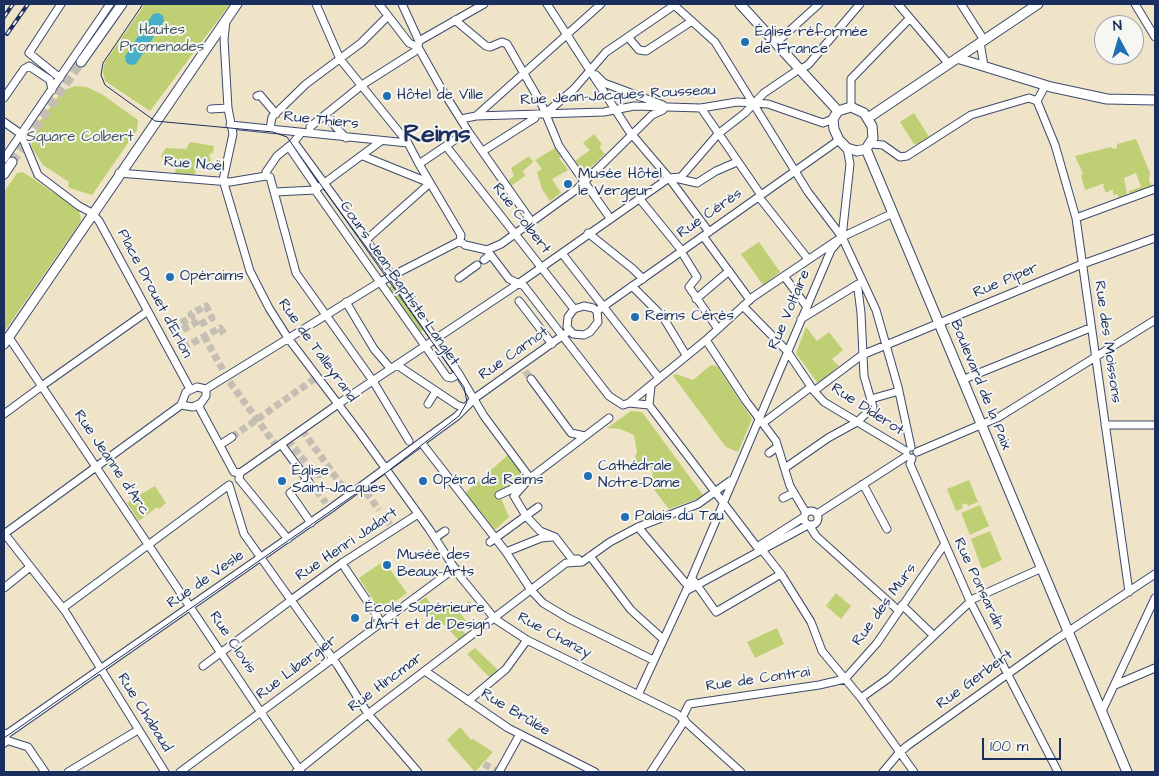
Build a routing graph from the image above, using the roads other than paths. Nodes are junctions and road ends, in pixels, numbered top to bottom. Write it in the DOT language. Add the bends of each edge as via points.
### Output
graph roads {
  1 [pos="61,4"];
  2 [pos="110,4"];
  3 [pos="122,4"];
  4 [pos="237,4"];
  5 [pos="316,4"];
  6 [pos="379,4"];
  7 [pos="402,4"];
  8 [pos="484,4"];
  9 [pos="547,4"];
  10 [pos="601,4"];
  11 [pos="674,4"];
  12 [pos="742,4"];
  13 [pos="819,4"];
  14 [pos="860,4"];
  15 [pos="898,4"];
  16 [pos="961,4"];
  17 [pos="1038,4"];
  18 [pos="1134,4"];
  19 [pos="388,16"];
  20 [pos="910,18"];
  21 [pos="226,19"];
  22 [pos="455,20"];
  23 [pos="692,21"];
  24 [pos="217,32"];
  25 [pos="566,35"];
  26 [pos="628,37"];
  27 [pos="1155,37"];
  28 [pos="224,39"];
  29 [pos="982,41"];
  30 [pos="776,43"];
  31 [pos="418,44"];
  32 [pos="340,58"];
  33 [pos="957,58"];
  34 [pos="81,62"];
  35 [pos="948,63"];
  36 [pos="984,66"];
  37 [pos="799,69"];
  38 [pos="590,70"];
  39 [pos="525,72"];
  40 [pos="60,78"];
  41 [pos="362,85"];
  42 [pos="1045,86"];
  43 [pos="52,90"];
  44 [pos="257,96"];
  45 [pos="4,98"];
  46 [pos="1155,100"];
  47 [pos="1037,101"];
  48 [pos="753,103"];
  49 [pos="851,107"];
  50 [pos="228,108"];
  51 [pos="701,108"];
  52 [pos="211,109"];
  53 [pos="614,109"];
  54 [pos="672,109"];
  55 [pos="276,114"];
  56 [pos="536,114"];
  57 [pos="545,114"];
  58 [pos="325,115"];
  59 [pos="836,115"];
  60 [pos="476,116"];
  61 [pos="868,118"];
  62 [pos="461,119"];
  63 [pos="4,122"];
  64 [pos="230,125"];
  65 [pos="270,129"];
  66 [pos="468,131"];
  67 [pos="310,132"];
  68 [pos="301,133"];
  69 [pos="21,134"];
  70 [pos="718,134"];
  71 [pos="632,135"];
  72 [pos="346,138"];
  73 [pos="839,140"];
  74 [pos="381,141"];
  75 [pos="408,143"];
  76 [pos="292,144"];
  77 [pos="446,146"];
  78 [pos="869,146"];
  79 [pos="26,148"];
  80 [pos="847,148"];
  81 [pos="483,151"];
  82 [pos="364,156"];
  83 [pos="8,158"];
  84 [pos="737,162"];
  85 [pos="419,164"];
  86 [pos="795,171"];
  87 [pos="119,173"];
  88 [pos="4,174"];
  89 [pos="266,176"];
  90 [pos="672,178"];
  91 [pos="222,180"];
  92 [pos="584,180"];
  93 [pos="325,183"];
  94 [pos="430,183"];
  95 [pos="316,189"];
  96 [pos="1155,189"];
  97 [pos="330,190"];
  98 [pos="275,192"];
  99 [pos="760,196"];
  100 [pos="320,197"];
  101 [pos="639,198"];
  102 [pos="92,213"];
  103 [pos="893,214"];
  104 [pos="610,218"];
  105 [pos="1076,218"];
  106 [pos="531,221"];
  107 [pos="515,233"];
  108 [pos="588,233"];
  109 [pos="706,234"];
  110 [pos="842,237"];
  111 [pos="1155,238"];
  112 [pos="366,240"];
  113 [pos="460,241"];
  114 [pos="820,251"];
  115 [pos="683,254"];
  116 [pos="487,255"];
  117 [pos="829,255"];
  118 [pos="564,256"];
  119 [pos="808,259"];
  120 [pos="1083,264"];
  121 [pos="477,265"];
  122 [pos="541,268"];
  123 [pos="728,271"];
  124 [pos="391,275"];
  125 [pos="784,276"];
  126 [pos="459,278"];
  127 [pos="643,279"];
  128 [pos="864,281"];
  129 [pos="378,283"];
  130 [pos="518,284"];
  131 [pos="632,286"];
  132 [pos="856,286"];
  133 [pos="696,299"];
  134 [pos="750,300"];
  135 [pos="519,301"];
  136 [pos="346,302"];
  137 [pos="604,306"];
  138 [pos="743,306"];
  139 [pos="807,307"];
  140 [pos="574,309"];
  141 [pos="148,311"];
  142 [pos="597,311"];
  143 [pos="326,314"];
  144 [pos="801,320"];
  145 [pos="1155,320"];
  146 [pos="939,323"];
  147 [pos="1090,328"];
  148 [pos="718,329"];
  149 [pos="566,334"];
  150 [pos="288,338"];
  151 [pos="6,340"];
  152 [pos="435,340"];
  153 [pos="706,340"];
  154 [pos="552,344"];
  155 [pos="886,344"];
  156 [pos="425,346"];
  157 [pos="787,351"];
  158 [pos="862,354"];
  159 [pos="686,355"];
  160 [pos="1095,357"];
  161 [pos="394,367"];
  162 [pos="459,374"];
  163 [pos="660,378"];
  164 [pos="532,380"];
  165 [pos="962,380"];
  166 [pos="373,381"];
  167 [pos="44,385"];
  168 [pos="651,386"];
  169 [pos="190,389"];
  170 [pos="206,389"];
  171 [pos="813,389"];
  172 [pos="436,391"];
  173 [pos="899,391"];
  174 [pos="475,398"];
  175 [pos="871,399"];
  176 [pos="428,404"];
  177 [pos="626,404"];
  178 [pos="181,405"];
  179 [pos="649,405"];
  180 [pos="198,406"];
  181 [pos="336,406"];
  182 [pos="465,408"];
  183 [pos="4,414"];
  184 [pos="609,418"];
  185 [pos="761,420"];
  186 [pos="857,422"];
  187 [pos="981,425"];
  188 [pos="1105,425"];
  189 [pos="1155,425"];
  190 [pos="585,436"];
  191 [pos="232,437"];
  192 [pos="409,441"];
  193 [pos="281,444"];
  194 [pos="423,444"];
  195 [pos="220,445"];
  196 [pos="911,453"];
  197 [pos="96,466"];
  198 [pos="785,468"];
  199 [pos="385,469"];
  200 [pos="235,477"];
  201 [pos="732,479"];
  202 [pos="528,480"];
  203 [pos="863,484"];
  204 [pos="716,493"];
  205 [pos="791,494"];
  206 [pos="499,496"];
  207 [pos="783,498"];
  208 [pos="722,502"];
  209 [pos="538,507"];
  210 [pos="418,514"];
  211 [pos="818,514"];
  212 [pos="732,515"];
  213 [pos="805,515"];
  214 [pos="526,516"];
  215 [pos="716,518"];
  216 [pos="310,523"];
  217 [pos="809,525"];
  218 [pos="638,527"];
  219 [pos="887,529"];
  220 [pos="445,531"];
  221 [pos="4,534"];
  222 [pos="555,537"];
  223 [pos="435,538"];
  224 [pos="288,539"];
  225 [pos="493,540"];
  226 [pos="148,544"];
  227 [pos="944,545"];
  228 [pos="760,548"];
  229 [pos="506,552"];
  230 [pos="590,556"];
  231 [pos="261,558"];
  232 [pos="582,562"];
  233 [pos="30,566"];
  234 [pos="345,568"];
  235 [pos="455,568"];
  236 [pos="1042,568"];
  237 [pos="782,574"];
  238 [pos="1155,574"];
  239 [pos="692,577"];
  240 [pos="696,585"];
  241 [pos="4,588"];
  242 [pos="687,589"];
  243 [pos="531,590"];
  244 [pos="1129,592"];
  245 [pos="1155,598"];
  246 [pos="290,600"];
  247 [pos="970,602"];
  248 [pos="191,606"];
  249 [pos="63,608"];
  250 [pos="901,608"];
  251 [pos="378,617"];
  252 [pos="495,619"];
  253 [pos="1068,631"];
  254 [pos="933,635"];
  255 [pos="663,639"];
  256 [pos="527,640"];
  257 [pos="221,652"];
  258 [pos="332,660"];
  259 [pos="653,660"];
  260 [pos="204,666"];
  261 [pos="1155,668"];
  262 [pos="100,669"];
  263 [pos="426,671"];
  264 [pos="1006,675"];
  265 [pos="845,679"];
  266 [pos="1115,685"];
  267 [pos="638,695"];
  268 [pos="861,698"];
  269 [pos="468,701"];
  270 [pos="1102,711"];
  271 [pos="261,712"];
  272 [pos="368,714"];
  273 [pos="684,719"];
  274 [pos="138,730"];
  275 [pos="520,734"];
  276 [pos="4,738"];
  277 [pos="899,752"];
  278 [pos="299,771"];
  279 [pos="45,772"];
  280 [pos="68,772"];
  281 [pos="165,772"];
  282 [pos="180,772"];
  283 [pos="418,772"];
  284 [pos="498,772"];
  285 [pos="595,772"];
  286 [pos="651,772"];
  287 [pos="741,772"];
  288 [pos="884,772"];
  289 [pos="914,772"];
  290 [pos="1058,772"];
  291 [pos="1128,772"];
  1 -- 40 [label="street" via="29,53"];
  2 -- 40 [label="street"];
  3 -- 34 [label="main road"];
  4 -- 21 [label="main road"];
  5 -- 32 [label="street"];
  6 -- 19 [label="street"];
  7 -- 31 [label="street"];
  8 -- 22 [label="street"];
  9 -- 25 [label="street"];
  10 -- 25 [label="street"];
  11 -- 23 [label="street, Rue Ponsardin"];
  11 -- 26 [label="street"];
  12 -- 30 [label="main road"];
  13 -- 30 [label="street"];
  14 -- 37 [label="street" via="808,65"];
  15 -- 20 [label="street"];
  16 -- 29 [label="street"];
  17 -- 29 [label="main road"];
  18 -- 27 [label="street"];
  19 -- 31 [label="street" via="409,43"];
  19 -- 32 [label="street" via="361,43"];
  20 -- 35 [label="street"];
  20 -- 49 [label="street" via="851,79"];
  21 -- 24 [label="main road"];
  21 -- 28 [label="street"];
  22 -- 31 [label="street"];
  22 -- 39 [label="street" via="486,46 507,44"];
  23 -- 26 [label="street" via="646,51 639,50"];
  23 -- 48 [label="street, Rue Ponsardin" via="714,42"];
  24 -- 28 [label="street"];
  24 -- 87 [label="main road"];
  25 -- 38 [label="street"];
  25 -- 39 [label="street"];
  26 -- 38 [label="street" via="606,52"];
  28 -- 50 [label="street"];
  29 -- 33 [label="main road"];
  29 -- 36 [label="street"];
  30 -- 37 [label="main road"];
  31 -- 41 [label="street" via="414,52"];
  31 -- 62 [label="street" via="440,88"];
  32 -- 41 [label="street"];
  32 -- 55 [label="street" via="306,84"];
  33 -- 35 [label="main road"];
  33 -- 36 [label="main road"];
  35 -- 61 [label="main road"];
  36 -- 42 [label="main road"];
  37 -- 48 [label="street"];
  37 -- 59 [label="main road"];
  38 -- 53 [label="street"];
  38 -- 54 [label="street" via="604,83"];
  38 -- 57 [label="street"];
  39 -- 57 [label="street"];
  39 -- 60 [label="street"];
  40 -- 43 [label="street"];
  41 -- 58 [label="street"];
  41 -- 75 [label="street"];
  42 -- 46 [label="main road" via="1107,99"];
  42 -- 47 [label="street"];
  43 -- 45 [label="street" via="50,80 29,66"];
  43 -- 69 [label="street"];
  44 -- 55 [label="street" via="260,95"];
  47 -- 78 [label="street" via="1029,98 972,115 907,156 896,155 883,145"];
  47 -- 105 [label="street, Rue des Moissons" via="1055,145"];
  48 -- 51 [label="street, Rue Jean-Jacques Rousseau" via="737,102"];
  48 -- 59 [label="street, Rue Jean-Jacques Rousseau" via="768,104 823,123"];
  48 -- 70 [label="street"];
  48 -- 86 [label="street, Rue Ponsardin"];
  49 -- 59 [label="main road"];
  49 -- 61 [label="main road"];
  50 -- 52 [label="street"];
  50 -- 64 [label="street"];
  51 -- 54 [label="street, Rue Jean-Jacques Rousseau"];
  51 -- 70 [label="street"];
  53 -- 54 [label="street, Rue Jean-Jacques Rousseau" via="634,106"];
  53 -- 57 [label="street, Rue Jean-Jacques Rousseau"];
  53 -- 71 [label="street"];
  54 -- 71 [label="street" via="656,112"];
  55 -- 65 [label="street"];
  56 -- 57 [label="street, Rue Jean-Jacques Rousseau"];
  56 -- 60 [label="street, Rue Jean-Jacques Rousseau"];
  56 -- 81 [label="street" via="535,118"];
  57 -- 92 [label="street" via="559,146"];
  58 -- 67 [label="street" via="310,127"];
  58 -- 72 [label="street"];
  59 -- 73 [label="main road" via="834,129"];
  60 -- 62 [label="street, Rue Jean-Jacques Rousseau"];
  61 -- 78 [label="main road" via="873,132"];
  62 -- 66 [label="street"];
  63 -- 69 [label="street"];
  64 -- 65 [label="street, Rue Thiers"];
  64 -- 91 [label="street" via="233,134"];
  65 -- 67 [label="street, Rue Thiers"];
  66 -- 77 [label="street"];
  66 -- 81 [label="street"];
  67 -- 72 [label="street, Rue Thiers"];
  68 -- 76 [label="street"];
  69 -- 79 [label="street"];
  69 -- 83 [label="street"];
  70 -- 84 [label="street"];
  70 -- 90 [label="street" via="684,174"];
  71 -- 90 [label="street"];
  71 -- 92 [label="street"];
  72 -- 74 [label="street, Rue Thiers"];
  73 -- 80 [label="main road"];
  73 -- 86 [label="street, Rue Cérès"];
  74 -- 75 [label="street, Rue Thiers"];
  74 -- 82 [label="street"];
  75 -- 85 [label="street"];
  76 -- 89 [label="street" via="277,156"];
  76 -- 93 [label="street, Cours Jean-Baptiste Langlet"];
  76 -- 95 [label="street, Cours Jean-Baptiste Langlet"];
  77 -- 85 [label="street"];
  77 -- 107 [label="street, Rue Colbert"];
  78 -- 80 [label="main road" via="857,151"];
  78 -- 103 [label="main road, Boulevard de la Paix"];
  79 -- 83 [label="street" via="20,147"];
  79 -- 102 [label="street" via="38,175"];
  80 -- 110 [label="street, Rue Voltaire" via="850,164"];
  81 -- 106 [label="street"];
  82 -- 93 [label="street"];
  82 -- 94 [label="street"];
  83 -- 88 [label="main road"];
  84 -- 90 [label="street" via="716,170 697,183"];
  84 -- 99 [label="street"];
  85 -- 94 [label="street"];
  86 -- 99 [label="street, Rue Cérès"];
  86 -- 110 [label="street, Rue Ponsardin"];
  87 -- 91 [label="street, Rue Noël"];
  87 -- 102 [label="main road"];
  89 -- 91 [label="street, Rue Noël" via="230,182"];
  89 -- 98 [label="street" via="270,177"];
  90 -- 101 [label="street"];
  90 -- 109 [label="street"];
  91 -- 150 [label="street, Rue de Talleyrand" via="250,271"];
  92 -- 104 [label="street"];
  92 -- 106 [label="street" via="577,189"];
  93 -- 95 [label="street"];
  93 -- 97 [label="street, Cours Jean-Baptiste Langlet"];
  94 -- 112 [label="street"];
  94 -- 113 [label="street" via="461,236"];
  95 -- 98 [label="street"];
  95 -- 100 [label="street, Cours Jean-Baptiste Langlet"];
  96 -- 105 [label="street"];
  97 -- 100 [label="street, Cours Jean-Baptiste Langlet"];
  97 -- 112 [label="street, Cours Jean-Baptiste Langlet"];
  98 -- 143 [label="street" via="296,273"];
  99 -- 109 [label="street, Rue Cérès"];
  99 -- 119 [label="street"];
  100 -- 129 [label="street, Cours Jean-Baptiste Langlet"];
  101 -- 104 [label="street"];
  101 -- 115 [label="street"];
  102 -- 141 [label="street, Place Drouet d'Erlon"];
  102 -- 151 [label="main road"];
  103 -- 110 [label="street"];
  103 -- 146 [label="main road, Boulevard de la Paix"];
  104 -- 108 [label="street"];
  105 -- 120 [label="street, Rue des Moissons"];
  106 -- 107 [label="street"];
  107 -- 116 [label="street"];
  107 -- 122 [label="street, Rue Colbert"];
  108 -- 122 [label="street"];
  108 -- 127 [label="street"];
  109 -- 115 [label="street, Rue Cérès"];
  109 -- 123 [label="street"];
  110 -- 114 [label="street"];
  110 -- 117 [label="street, Rue Voltaire"];
  110 -- 128 [label="street, Rue Ponsardin"];
  111 -- 120 [label="street, Rue Piper"];
  112 -- 124 [label="street, Cours Jean-Baptiste Langlet"];
  113 -- 116 [label="street"];
  113 -- 124 [label="street"];
  114 -- 117 [label="street"];
  114 -- 119 [label="street"];
  115 -- 127 [label="street, Rue Cérès"];
  115 -- 133 [label="street" via="698,277 689,287"];
  116 -- 130 [label="street"];
  117 -- 139 [label="street, Rue Voltaire"];
  118 -- 137 [label="street"];
  119 -- 125 [label="street"];
  120 -- 146 [label="street, Rue Piper"];
  120 -- 147 [label="street, Rue des Moissons"];
  121 -- 126 [label="street"];
  122 -- 130 [label="street"];
  122 -- 140 [label="street, Rue Colbert"];
  123 -- 133 [label="street"];
  123 -- 134 [label="street"];
  124 -- 129 [label="street"];
  124 -- 152 [label="street, Cours Jean-Baptiste Langlet"];
  125 -- 134 [label="street"];
  125 -- 139 [label="street"];
  127 -- 131 [label="street, Rue Cérès"];
  128 -- 132 [label="street"];
  128 -- 155 [label="street, Rue Ponsardin"];
  129 -- 136 [label="street"];
  129 -- 156 [label="street, Cours Jean-Baptiste Langlet"];
  130 -- 149 [label="street" via="524,286"];
  130 -- 152 [label="street" via="512,292"];
  131 -- 137 [label="street, Rue Cérès"];
  131 -- 159 [label="street" via="662,317"];
  132 -- 144 [label="street"];
  132 -- 158 [label="street" via="861,313"];
  133 -- 148 [label="street"];
  134 -- 138 [label="street"];
  135 -- 154 [label="street"];
  136 -- 143 [label="street"];
  136 -- 161 [label="street" via="374,349"];
  137 -- 142 [label="street, Rue Cérès"];
  137 -- 163 [label="street"];
  138 -- 148 [label="street"];
  138 -- 157 [label="street, Rue Diderot"];
  139 -- 144 [label="street, Rue Voltaire"];
  140 -- 142 [label="street" via="584,306"];
  140 -- 149 [label="street" via="568,317"];
  141 -- 167 [label="street"];
  141 -- 169 [label="street, Place Drouet d'Erlon"];
  142 -- 149 [label="street" via="598,322 590,332"];
  143 -- 150 [label="street"];
  143 -- 166 [label="street"];
  144 -- 157 [label="street, Rue Voltaire"];
  145 -- 160 [label="street"];
  146 -- 155 [label="street, Rue Piper"];
  146 -- 165 [label="main road, Boulevard de la Paix"];
  147 -- 160 [label="street, Rue des Moissons"];
  147 -- 165 [label="street"];
  148 -- 153 [label="street"];
  149 -- 154 [label="street, Rue Carnot"];
  149 -- 177 [label="street" via="609,396"];
  150 -- 170 [label="street"];
  150 -- 181 [label="street, Rue de Talleyrand"];
  151 -- 167 [label="street, Rue Jeanne d'Arc"];
  152 -- 156 [label="street"];
  152 -- 162 [label="street, Cours Jean-Baptiste Langlet"];
  153 -- 159 [label="street"];
  153 -- 185 [label="street"];
  154 -- 174 [label="street, Rue Carnot" via="523,368"];
  155 -- 158 [label="street, Rue Piper"];
  155 -- 173 [label="street, Rue Ponsardin"];
  156 -- 161 [label="street"];
  156 -- 162 [label="street, Cours Jean-Baptiste Langlet" via="447,377"];
  157 -- 171 [label="street, Rue Diderot"];
  157 -- 185 [label="street, Rue Voltaire"];
  158 -- 171 [label="street, Rue Piper"];
  158 -- 175 [label="street"];
  159 -- 163 [label="street"];
  160 -- 187 [label="street"];
  160 -- 188 [label="street, Rue des Moissons"];
  161 -- 166 [label="street"];
  161 -- 172 [label="street"];
  162 -- 174 [label="street, Cours Jean-Baptiste Langlet"];
  163 -- 168 [label="street"];
  164 -- 190 [label="street" via="571,433"];
  165 -- 187 [label="main road, Boulevard de la Paix"];
  166 -- 181 [label="street"];
  166 -- 192 [label="street"];
  167 -- 183 [label="street"];
  167 -- 197 [label="street, Rue Jeanne d'Arc"];
  168 -- 177 [label="street"];
  168 -- 179 [label="street"];
  169 -- 170 [label="street"];
  169 -- 178 [label="street"];
  170 -- 180 [label="street" via="204,400"];
  171 -- 185 [label="street, Rue Piper"];
  171 -- 186 [label="street, Rue Diderot" via="824,402"];
  172 -- 176 [label="street"];
  172 -- 182 [label="street"];
  173 -- 175 [label="street"];
  173 -- 196 [label="street, Rue Ponsardin"];
  174 -- 182 [label="street, Rue Carnot"];
  174 -- 202 [label="street, Cours Jean-Baptiste Langlet" via="477,406 515,456"];
  175 -- 186 [label="street" via="873,407"];
  177 -- 179 [label="street"];
  178 -- 180 [label="street"];
  178 -- 197 [label="street"];
  179 -- 204 [label="street"];
  180 -- 195 [label="street"];
  181 -- 193 [label="street"];
  181 -- 199 [label="street, Rue de Talleyrand"];
  182 -- 194 [label="street, Rue de Vesle"];
  184 -- 190 [label="street"];
  185 -- 198 [label="street" via="779,446"];
  185 -- 201 [label="street, Rue Voltaire"];
  186 -- 196 [label="street, Rue Diderot"];
  186 -- 198 [label="street"];
  187 -- 196 [label="street"];
  187 -- 236 [label="main road, Boulevard de la Paix"];
  188 -- 189 [label="street"];
  188 -- 244 [label="street, Rue des Moissons"];
  190 -- 202 [label="street"];
  191 -- 195 [label="street"];
  193 -- 200 [label="street"];
  193 -- 216 [label="street" via="309,481 290,492"];
  194 -- 199 [label="street, Rue de Vesle"];
  194 -- 225 [label="street"];
  195 -- 200 [label="street"];
  196 -- 203 [label="street"];
  196 -- 227 [label="street, Rue Ponsardin" via="910,464"];
  197 -- 221 [label="street"];
  197 -- 226 [label="street, Rue Jeanne d'Arc"];
  198 -- 213 [label="street"];
  199 -- 210 [label="street, Rue Chanzy"];
  199 -- 216 [label="street, Rue de Vesle" via="328,506"];
  200 -- 224 [label="street"];
  200 -- 226 [label="street"];
  200 -- 231 [label="street" via="244,534"];
  201 -- 204 [label="street, Rue Voltaire"];
  201 -- 208 [label="street, Rue Voltaire"];
  202 -- 206 [label="street"];
  202 -- 214 [label="street" via="514,496"];
  203 -- 211 [label="street"];
  203 -- 219 [label="street"];
  204 -- 208 [label="street"];
  204 -- 218 [label="street, Rue Voltaire" via="698,504"];
  205 -- 207 [label="street"];
  208 -- 212 [label="street"];
  208 -- 215 [label="street, Rue Voltaire"];
  209 -- 214 [label="street"];
  210 -- 223 [label="street, Rue Chanzy"];
  210 -- 246 [label="street, Rue Henri Jadart" via="392,528"];
  211 -- 213 [label="street" via="812,511"];
  211 -- 217 [label="street" via="816,524"];
  212 -- 215 [label="street"];
  212 -- 228 [label="street"];
  213 -- 217 [label="street"];
  213 -- 228 [label="street"];
  214 -- 222 [label="street" via="540,531"];
  214 -- 225 [label="street"];
  215 -- 239 [label="street, Rue Voltaire"];
  216 -- 224 [label="street, Rue de Vesle"];
  217 -- 228 [label="street"];
  217 -- 250 [label="street" via="816,536"];
  218 -- 230 [label="street, Rue Voltaire"];
  218 -- 242 [label="street"];
  220 -- 223 [label="street"];
  221 -- 233 [label="street, Rue Chabaud"];
  222 -- 229 [label="street" via="541,538"];
  222 -- 232 [label="street" via="572,560 579,558"];
  223 -- 235 [label="street, Rue Chanzy"];
  224 -- 231 [label="street, Rue de Vesle"];
  225 -- 229 [label="street"];
  226 -- 248 [label="street, Rue Jeanne d'Arc"];
  226 -- 249 [label="street"];
  227 -- 247 [label="street, Rue Ponsardin"];
  227 -- 250 [label="street, Rue des Murs"];
  228 -- 237 [label="street"];
  228 -- 240 [label="street"];
  229 -- 243 [label="street"];
  230 -- 232 [label="street, Rue Voltaire"];
  230 -- 255 [label="street" via="631,610"];
  231 -- 246 [label="street"];
  231 -- 248 [label="street, Rue de Vesle"];
  232 -- 243 [label="street, Rue Hincmar" via="566,563"];
  233 -- 241 [label="street"];
  233 -- 249 [label="street, Rue Chabaud"];
  234 -- 251 [label="street"];
  235 -- 252 [label="street, Rue Chanzy"];
  235 -- 258 [label="street, Rue Libergier"];
  236 -- 247 [label="street"];
  236 -- 253 [label="main road, Boulevard de la Paix"];
  237 -- 240 [label="street" via="716,612"];
  237 -- 265 [label="street" via="811,622 822,651"];
  238 -- 244 [label="street, Rue Gerbert"];
  239 -- 240 [label="street"];
  239 -- 242 [label="street, Rue Voltaire"];
  240 -- 242 [label="street"];
  242 -- 255 [label="street, Rue Voltaire"];
  243 -- 252 [label="street, Rue Hincmar"];
  243 -- 259 [label="street" via="543,603 568,618"];
  244 -- 253 [label="street, Rue Gerbert"];
  245 -- 266 [label="street"];
  246 -- 257 [label="street, Rue Henri Jadart"];
  246 -- 258 [label="street"];
  247 -- 254 [label="street"];
  247 -- 264 [label="street, Rue Ponsardin"];
  248 -- 257 [label="street, Rue Clovis"];
  248 -- 262 [label="street, Rue de Vesle"];
  249 -- 262 [label="street, Rue Chabaud"];
  250 -- 254 [label="street"];
  250 -- 265 [label="street, Rue des Murs" via="877,643"];
  252 -- 256 [label="street, Rue Chanzy"];
  252 -- 263 [label="street, Rue Hincmar"];
  253 -- 264 [label="street, Rue Gerbert"];
  253 -- 270 [label="main road, Boulevard de la Paix"];
  254 -- 268 [label="street" via="889,678"];
  255 -- 259 [label="street, Rue Voltaire"];
  256 -- 267 [label="street, Rue Chanzy"];
  256 -- 269 [label="street" via="506,669"];
  257 -- 260 [label="street, Rue Henri Jadart"];
  257 -- 271 [label="street, Rue Clovis"];
  258 -- 271 [label="street, Rue Libergier"];
  258 -- 272 [label="street"];
  259 -- 267 [label="street, Rue Voltaire"];
  261 -- 266 [label="street"];
  262 -- 274 [label="street, Rue Chabaud"];
  262 -- 276 [label="street, Rue de Vesle"];
  263 -- 269 [label="street, Rue Brûlée"];
  263 -- 272 [label="street, Rue Hincmar"];
  264 -- 277 [label="street, Rue Gerbert"];
  264 -- 290 [label="street, Rue Ponsardin"];
  265 -- 268 [label="street"];
  265 -- 273 [label="street, Rue de Contrai" via="689,704"];
  266 -- 270 [label="street"];
  267 -- 273 [label="street, Rue Chanzy"];
  268 -- 277 [label="street"];
  269 -- 275 [label="street, Rue Brûlée"];
  270 -- 291 [label="main road, Boulevard de la Paix"];
  271 -- 278 [label="street, Rue Clovis"];
  271 -- 282 [label="street, Rue Libergier"];
  272 -- 278 [label="street, Rue Hincmar"];
  272 -- 283 [label="street"];
  273 -- 286 [label="street"];
  273 -- 287 [label="street, Rue Chanzy"];
  274 -- 280 [label="street"];
  274 -- 281 [label="street, Rue Chabaud"];
  275 -- 284 [label="street"];
  275 -- 285 [label="street, Rue Brûlée"];
  276 -- 279 [label="street" via="26,745"];
  277 -- 288 [label="street, Rue Gerbert"];
  277 -- 289 [label="street"];
}
